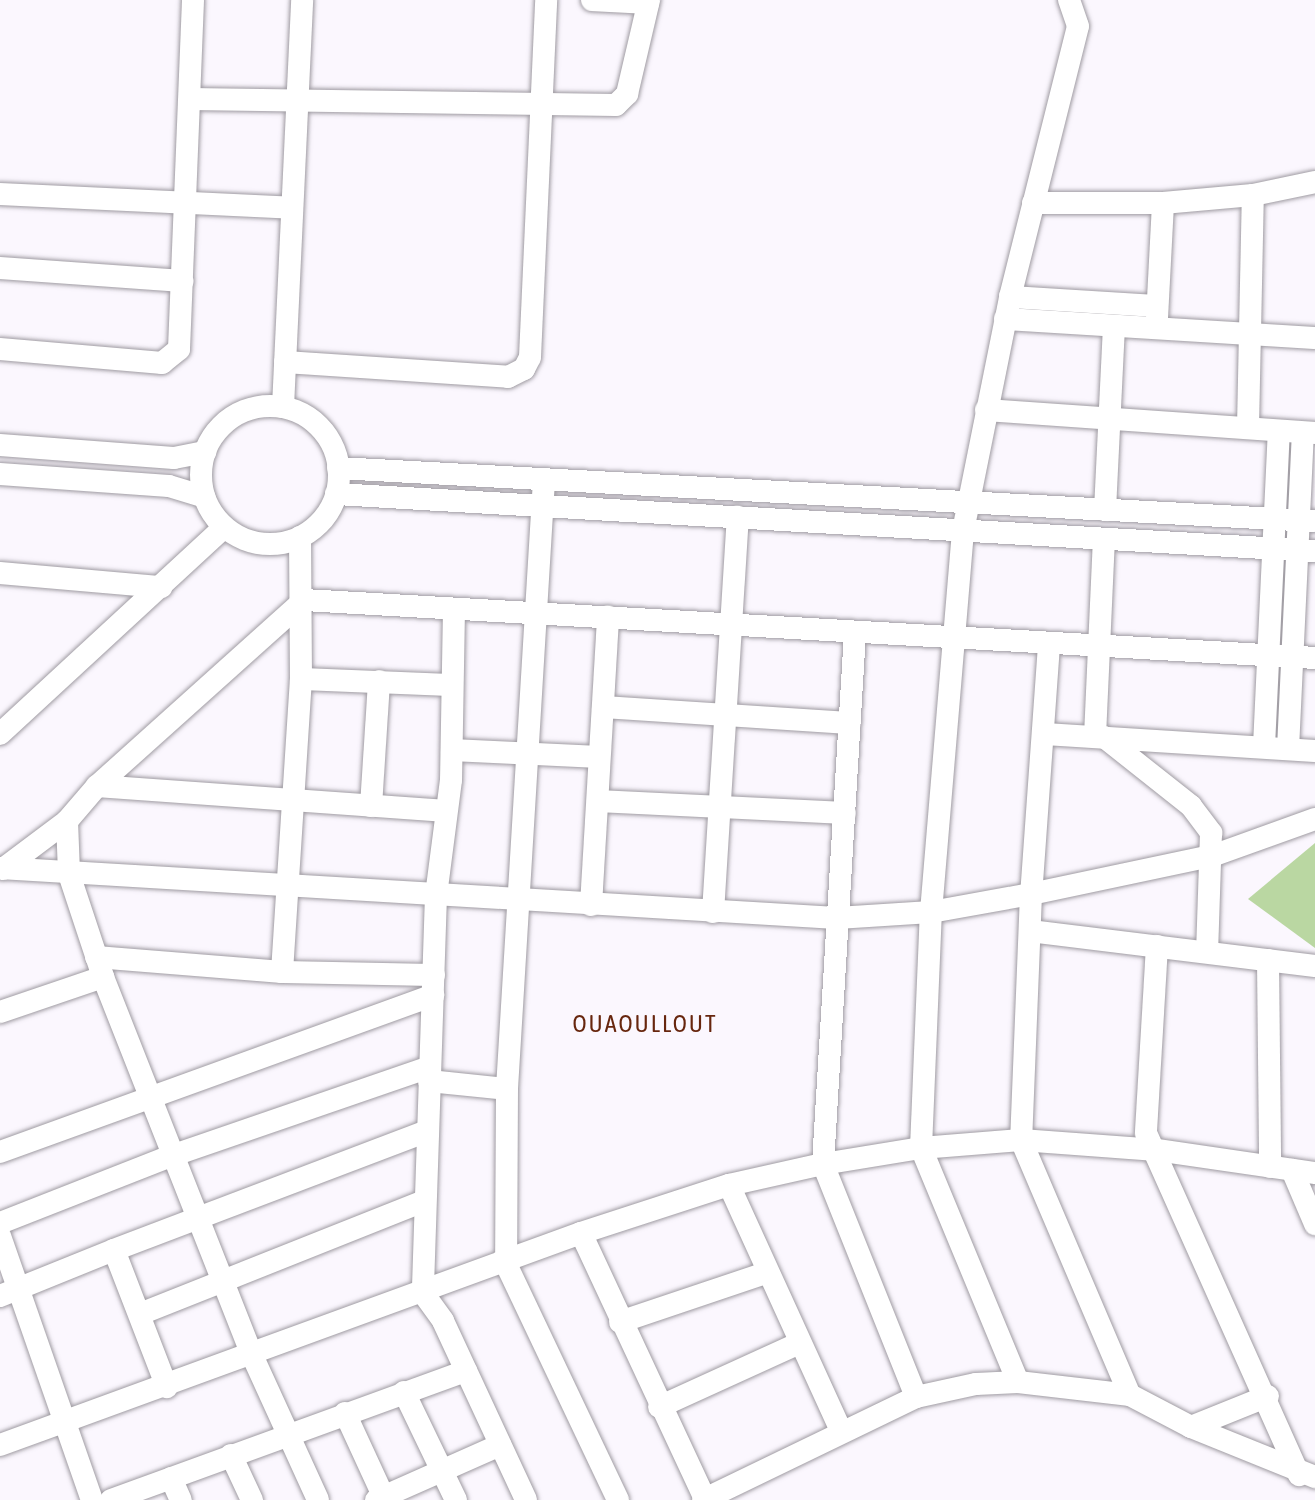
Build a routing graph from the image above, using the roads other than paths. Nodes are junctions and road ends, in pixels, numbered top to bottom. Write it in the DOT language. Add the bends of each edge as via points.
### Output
graph roads {
  1 [pos="193,0"];
  2 [pos="302,0"];
  3 [pos="546,0"];
  4 [pos="592,0"];
  5 [pos="1069,0"];
  6 [pos="649,2"];
  7 [pos="190,99"];
  8 [pos="297,101"];
  9 [pos="542,104"];
  10 [pos="1315,182"];
  11 [pos="0,194"];
  12 [pos="1253,195"];
  13 [pos="186,203"];
  14 [pos="1033,203"];
  15 [pos="1163,203"];
  16 [pos="292,208"];
  17 [pos="0,268"];
  18 [pos="183,281"];
  19 [pos="1010,297"];
  20 [pos="1157,317"];
  21 [pos="1005,319"];
  22 [pos="1114,326"];
  23 [pos="1251,333"];
  24 [pos="1315,338"];
  25 [pos="0,349"];
  26 [pos="285,362"];
  27 [pos="283,407"];
  28 [pos="986,410"];
  29 [pos="1109,421"];
  30 [pos="1248,427"];
  31 [pos="1279,431"];
  32 [pos="1309,433"];
  33 [pos="0,445"];
  34 [pos="205,452"];
  35 [pos="338,468"];
  36 [pos="0,474"];
  37 [pos="544,480"];
  38 [pos="336,494"];
  39 [pos="204,497"];
  40 [pos="969,504"];
  41 [pos="542,506"];
  42 [pos="1105,510"];
  43 [pos="738,517"];
  44 [pos="1275,519"];
  45 [pos="1307,521"];
  46 [pos="224,527"];
  47 [pos="963,531"];
  48 [pos="300,537"];
  49 [pos="1104,540"];
  50 [pos="1274,548"];
  51 [pos="1306,550"];
  52 [pos="10,574"];
  53 [pos="161,587"];
  54 [pos="0,593"];
  55 [pos="304,600"];
  56 [pos="454,609"];
  57 [pos="535,611"];
  58 [pos="608,616"];
  59 [pos="734,622"];
  60 [pos="855,633"];
  61 [pos="953,638"];
  62 [pos="1049,645"];
  63 [pos="1099,647"];
  64 [pos="1269,654"];
  65 [pos="1304,657"];
  66 [pos="301,679"];
  67 [pos="379,681"];
  68 [pos="451,685"];
  69 [pos="603,707"];
  70 [pos="728,715"];
  71 [pos="849,723"];
  72 [pos="0,734"];
  73 [pos="1044,734"];
  74 [pos="1100,737"];
  75 [pos="1264,746"];
  76 [pos="1288,749"];
  77 [pos="452,750"];
  78 [pos="1315,751"];
  79 [pos="529,752"];
  80 [pos="599,757"];
  81 [pos="97,786"];
  82 [pos="598,801"];
  83 [pos="293,803"];
  84 [pos="371,806"];
  85 [pos="720,806"];
  86 [pos="446,811"];
  87 [pos="845,813"];
  88 [pos="1315,819"];
  89 [pos="67,821"];
  90 [pos="1212,856"];
  91 [pos="1,868"];
  92 [pos="69,874"];
  93 [pos="288,886"];
  94 [pos="1031,894"];
  95 [pos="436,895"];
  96 [pos="519,900"];
  97 [pos="591,905"];
  98 [pos="713,912"];
  99 [pos="931,912"];
  100 [pos="837,918"];
  101 [pos="1030,931"];
  102 [pos="1157,946"];
  103 [pos="1207,952"];
  104 [pos="1268,960"];
  105 [pos="1315,966"];
  106 [pos="100,967"];
  107 [pos="282,972"];
  108 [pos="433,985"];
  109 [pos="0,1012"];
  110 [pos="429,1074"];
  111 [pos="507,1089"];
  112 [pos="149,1098"];
  113 [pos="427,1131"];
  114 [pos="1021,1140"];
  115 [pos="921,1148"];
  116 [pos="1157,1150"];
  117 [pos="0,1152"];
  118 [pos="171,1156"];
  119 [pos="823,1164"];
  120 [pos="1281,1168"];
  121 [pos="1315,1173"];
  122 [pos="729,1185"];
  123 [pos="424,1201"];
  124 [pos="195,1215"];
  125 [pos="0,1223"];
  126 [pos="1315,1224"];
  127 [pos="581,1233"];
  128 [pos="0,1236"];
  129 [pos="114,1250"];
  130 [pos="506,1264"];
  131 [pos="766,1273"];
  132 [pos="222,1279"];
  133 [pos="9,1293"];
  134 [pos="423,1293"];
  135 [pos="140,1314"];
  136 [pos="620,1322"];
  137 [pos="797,1344"];
  138 [pos="252,1355"];
  139 [pos="466,1371"];
  140 [pos="1018,1382"];
  141 [pos="167,1387"];
  142 [pos="404,1392"];
  143 [pos="1130,1395"];
  144 [pos="1268,1396"];
  145 [pos="916,1397"];
  146 [pos="659,1407"];
  147 [pos="345,1413"];
  148 [pos="63,1423"];
  149 [pos="1191,1427"];
  150 [pos="841,1431"];
  151 [pos="286,1434"];
  152 [pos="0,1445"];
  153 [pos="500,1445"];
  154 [pos="231,1455"];
  155 [pos="442,1471"];
  156 [pos="1307,1476"];
  157 [pos="171,1478"];
  158 [pos="381,1499"];
  159 [pos="704,1499"];
  160 [pos="92,1500"];
  161 [pos="111,1500"];
  162 [pos="181,1500"];
  163 [pos="252,1500"];
  164 [pos="318,1500"];
  165 [pos="456,1500"];
  166 [pos="526,1500"];
  167 [pos="618,1500"];
  1 -- 7 [label="street"];
  2 -- 8 [label="street"];
  3 -- 9 [label="street"];
  4 -- 6 [label="street"];
  5 -- 14 [label="street" via="1078,26"];
  6 -- 9 [label="street" via="621,102"];
  7 -- 8 [label="street"];
  7 -- 13 [label="street"];
  8 -- 9 [label="street"];
  8 -- 16 [label="street"];
  9 -- 26 [label="street" via="530,357 524,369 508,377"];
  10 -- 12 [label="street"];
  11 -- 13 [label="street"];
  12 -- 15 [label="street"];
  12 -- 23 [label="street"];
  13 -- 16 [label="street"];
  13 -- 18 [label="street"];
  14 -- 15 [label="street"];
  14 -- 19 [label="street"];
  15 -- 20 [label="street"];
  16 -- 26 [label="street"];
  17 -- 18 [label="street"];
  18 -- 25 [label="street" via="181,342 169,360"];
  19 -- 20 [label="street"];
  19 -- 21 [label="street"];
  20 -- 22 [label="street"];
  20 -- 23 [label="street"];
  21 -- 22 [label="street"];
  21 -- 28 [label="street"];
  22 -- 29 [label="street"];
  23 -- 24 [label="street"];
  23 -- 30 [label="street"];
  26 -- 27 [label="street"];
  27 -- 34 [label="street" via="242,412 219,429"];
  27 -- 35 [label="street" via="314,422 326,435"];
  28 -- 29 [label="street"];
  28 -- 40 [label="street"];
  29 -- 30 [label="street"];
  29 -- 42 [label="street"];
  30 -- 31 [label="street"];
  31 -- 32 [label="street"];
  31 -- 44 [label="street"];
  32 -- 45 [label="street"];
  33 -- 34 [label="street" via="174,458"];
  34 -- 39 [label="street"];
  35 -- 37 [label="street"];
  35 -- 38 [label="street"];
  36 -- 39 [label="street" via="169,486"];
  37 -- 40 [label="street"];
  37 -- 41 [label="street"];
  38 -- 41 [label="street"];
  38 -- 48 [label="street" via="322,519"];
  39 -- 46 [label="street"];
  40 -- 42 [label="street"];
  40 -- 47 [label="street"];
  41 -- 43 [label="street"];
  41 -- 57 [label="street"];
  42 -- 44 [label="street"];
  43 -- 47 [label="street"];
  43 -- 59 [label="street"];
  44 -- 45 [label="street"];
  44 -- 50 [label="street"];
  45 -- 51 [label="street"];
  46 -- 48 [label="street" via="261,543"];
  46 -- 53 [label="street"];
  47 -- 49 [label="street"];
  47 -- 61 [label="street"];
  48 -- 55 [label="street"];
  49 -- 50 [label="street"];
  49 -- 63 [label="street"];
  50 -- 51 [label="street"];
  50 -- 64 [label="street"];
  51 -- 65 [label="street"];
  52 -- 53 [label="street"];
  52 -- 54 [label="street"];
  53 -- 72 [label="street"];
  55 -- 56 [label="street"];
  55 -- 66 [label="street"];
  55 -- 81 [label="street"];
  56 -- 57 [label="street"];
  56 -- 68 [label="street"];
  57 -- 58 [label="street"];
  57 -- 79 [label="street"];
  58 -- 59 [label="street"];
  58 -- 69 [label="street"];
  59 -- 60 [label="street"];
  59 -- 70 [label="street"];
  60 -- 61 [label="street"];
  60 -- 71 [label="street"];
  61 -- 62 [label="street"];
  61 -- 99 [label="street"];
  62 -- 63 [label="street"];
  62 -- 73 [label="street"];
  63 -- 64 [label="street"];
  63 -- 74 [label="street"];
  64 -- 65 [label="street"];
  64 -- 75 [label="street"];
  65 -- 76 [label="street"];
  66 -- 67 [label="street"];
  66 -- 83 [label="street"];
  67 -- 68 [label="street"];
  67 -- 84 [label="street"];
  68 -- 77 [label="street"];
  69 -- 70 [label="street"];
  69 -- 80 [label="street"];
  70 -- 71 [label="street"];
  70 -- 85 [label="street"];
  71 -- 87 [label="street"];
  73 -- 74 [label="street"];
  73 -- 94 [label="street"];
  74 -- 75 [label="street"];
  74 -- 90 [label="street" via="1204,818"];
  75 -- 76 [label="street"];
  76 -- 78 [label="street"];
  77 -- 79 [label="street"];
  77 -- 86 [label="street"];
  79 -- 80 [label="street"];
  79 -- 96 [label="street"];
  80 -- 82 [label="street"];
  81 -- 83 [label="street"];
  81 -- 89 [label="street"];
  82 -- 85 [label="street"];
  82 -- 97 [label="street"];
  83 -- 84 [label="street"];
  83 -- 93 [label="street"];
  84 -- 86 [label="street"];
  85 -- 87 [label="street"];
  85 -- 98 [label="street"];
  86 -- 95 [label="street"];
  87 -- 100 [label="street"];
  88 -- 90 [label="street"];
  89 -- 91 [label="street"];
  89 -- 92 [label="street"];
  90 -- 94 [label="street"];
  90 -- 103 [label="street"];
  91 -- 92 [label="street"];
  92 -- 93 [label="street"];
  92 -- 106 [label="street"];
  93 -- 95 [label="street"];
  93 -- 107 [label="street"];
  94 -- 99 [label="street"];
  94 -- 101 [label="street"];
  95 -- 96 [label="street"];
  95 -- 108 [label="street"];
  96 -- 97 [label="street"];
  96 -- 111 [label="street"];
  97 -- 98 [label="street"];
  98 -- 100 [label="street"];
  99 -- 100 [label="street"];
  99 -- 115 [label="street"];
  100 -- 119 [label="street"];
  101 -- 102 [label="street"];
  101 -- 114 [label="street"];
  102 -- 103 [label="street"];
  102 -- 116 [label="street" via="1144,1117"];
  103 -- 104 [label="street"];
  104 -- 105 [label="street"];
  104 -- 120 [label="street"];
  106 -- 107 [label="street"];
  106 -- 109 [label="street"];
  106 -- 112 [label="street"];
  107 -- 108 [label="street"];
  108 -- 110 [label="street"];
  108 -- 112 [label="street"];
  110 -- 111 [label="street"];
  110 -- 113 [label="street"];
  110 -- 118 [label="street"];
  111 -- 130 [label="street"];
  112 -- 117 [label="street"];
  112 -- 118 [label="street"];
  113 -- 123 [label="street"];
  113 -- 124 [label="street"];
  114 -- 115 [label="street"];
  114 -- 116 [label="street"];
  114 -- 143 [label="street"];
  115 -- 119 [label="street"];
  115 -- 140 [label="street"];
  116 -- 120 [label="street"];
  116 -- 144 [label="street"];
  118 -- 124 [label="street"];
  118 -- 125 [label="street"];
  119 -- 122 [label="street"];
  119 -- 145 [label="street"];
  120 -- 121 [label="street"];
  120 -- 126 [label="street"];
  122 -- 127 [label="street"];
  122 -- 131 [label="street"];
  123 -- 132 [label="street"];
  123 -- 134 [label="street"];
  124 -- 129 [label="street"];
  124 -- 132 [label="street"];
  127 -- 130 [label="street"];
  127 -- 136 [label="street"];
  128 -- 133 [label="street"];
  129 -- 133 [label="street"];
  129 -- 135 [label="street"];
  130 -- 134 [label="street"];
  130 -- 167 [label="street"];
  131 -- 136 [label="street"];
  131 -- 137 [label="street"];
  132 -- 135 [label="street"];
  132 -- 138 [label="street"];
  133 -- 148 [label="street"];
  134 -- 138 [label="street"];
  134 -- 139 [label="street"];
  135 -- 141 [label="street"];
  136 -- 146 [label="street"];
  137 -- 146 [label="street"];
  137 -- 150 [label="street"];
  138 -- 141 [label="street"];
  138 -- 151 [label="street"];
  139 -- 142 [label="street"];
  139 -- 153 [label="street"];
  140 -- 143 [label="street"];
  140 -- 145 [label="street" via="976,1384"];
  141 -- 148 [label="street"];
  142 -- 147 [label="street"];
  142 -- 155 [label="street"];
  143 -- 149 [label="street"];
  144 -- 149 [label="street"];
  144 -- 156 [label="street"];
  145 -- 150 [label="street"];
  146 -- 159 [label="street"];
  147 -- 151 [label="street"];
  147 -- 158 [label="street"];
  148 -- 152 [label="street"];
  148 -- 160 [label="street"];
  149 -- 156 [label="street"];
  150 -- 159 [label="street"];
  151 -- 154 [label="street"];
  151 -- 164 [label="street"];
  153 -- 155 [label="street"];
  153 -- 166 [label="street"];
  154 -- 157 [label="street"];
  154 -- 163 [label="street"];
  155 -- 158 [label="street"];
  155 -- 165 [label="street"];
  157 -- 161 [label="street"];
  157 -- 162 [label="street"];
}
